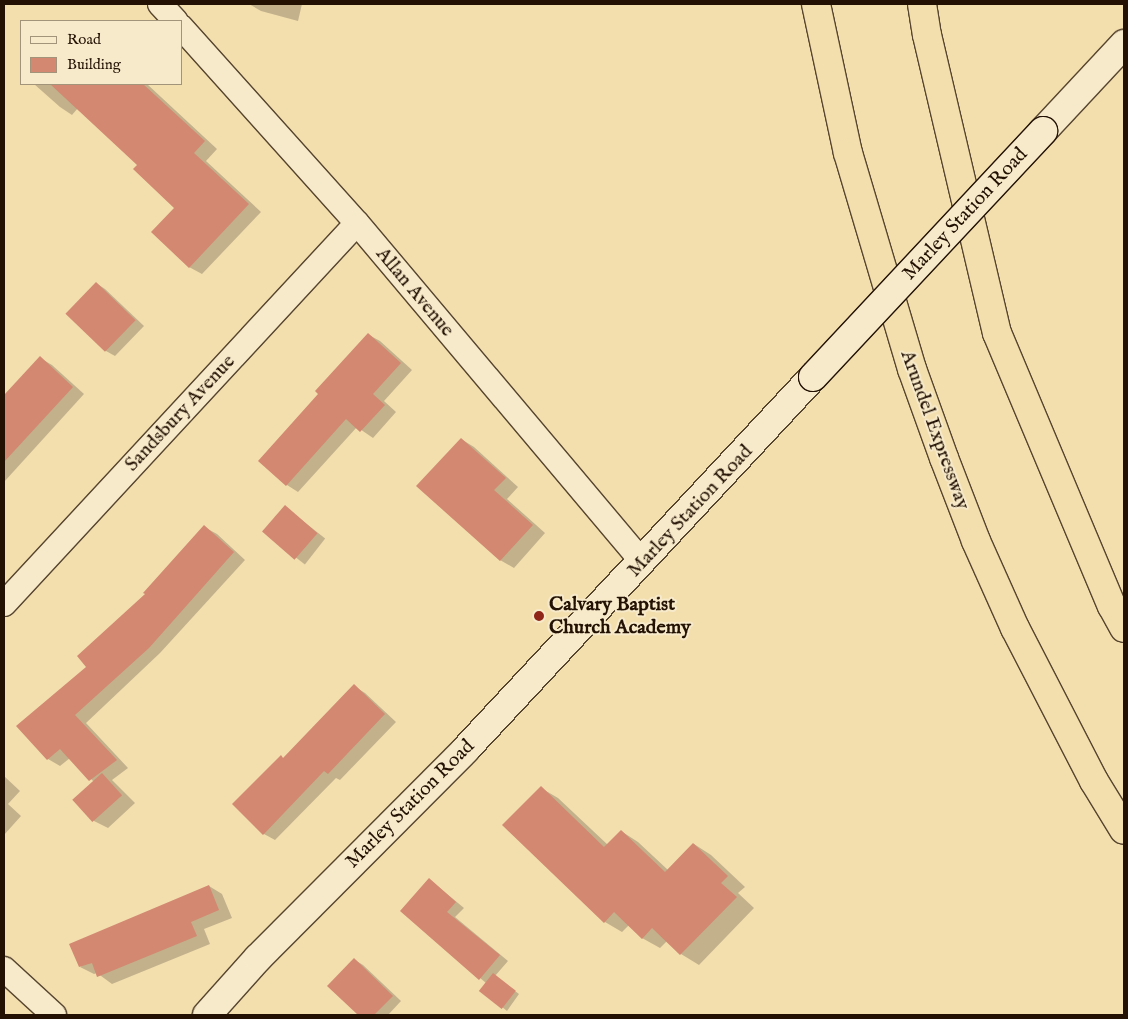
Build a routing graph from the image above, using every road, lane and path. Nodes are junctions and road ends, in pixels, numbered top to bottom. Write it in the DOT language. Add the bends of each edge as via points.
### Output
graph roads {
  1 [pos="160,4"];
  2 [pos="816,4"];
  3 [pos="922,4"];
  4 [pos="175,20"];
  5 [pos="182,28"];
  6 [pos="1124,44"];
  7 [pos="357,223"];
  8 [pos="642,562"];
  9 [pos="4,604"];
  10 [pos="1124,628"];
  11 [pos="1124,830"];
  12 [pos="4,969"];
  13 [pos="54,1015"];
  14 [pos="207,1015"];
  1 -- 4 [label="street"];
  2 -- 11 [label="highway, Arundel Expressway" via="850,162 912,369 944,458 1015,628 1094,781"];
  3 -- 10 [label="highway" via="997,333"];
  5 -- 7 [label="street, Allan Avenue"];
  6 -- 8 [label="main road, Marley Station Road, bridge"];
  7 -- 8 [label="street, Allan Avenue"];
  7 -- 9 [label="street, Sandsbury Avenue"];
  8 -- 14 [label="main road, Marley Station Road" via="465,750 258,958"];
  12 -- 13 [label="street"];
}
